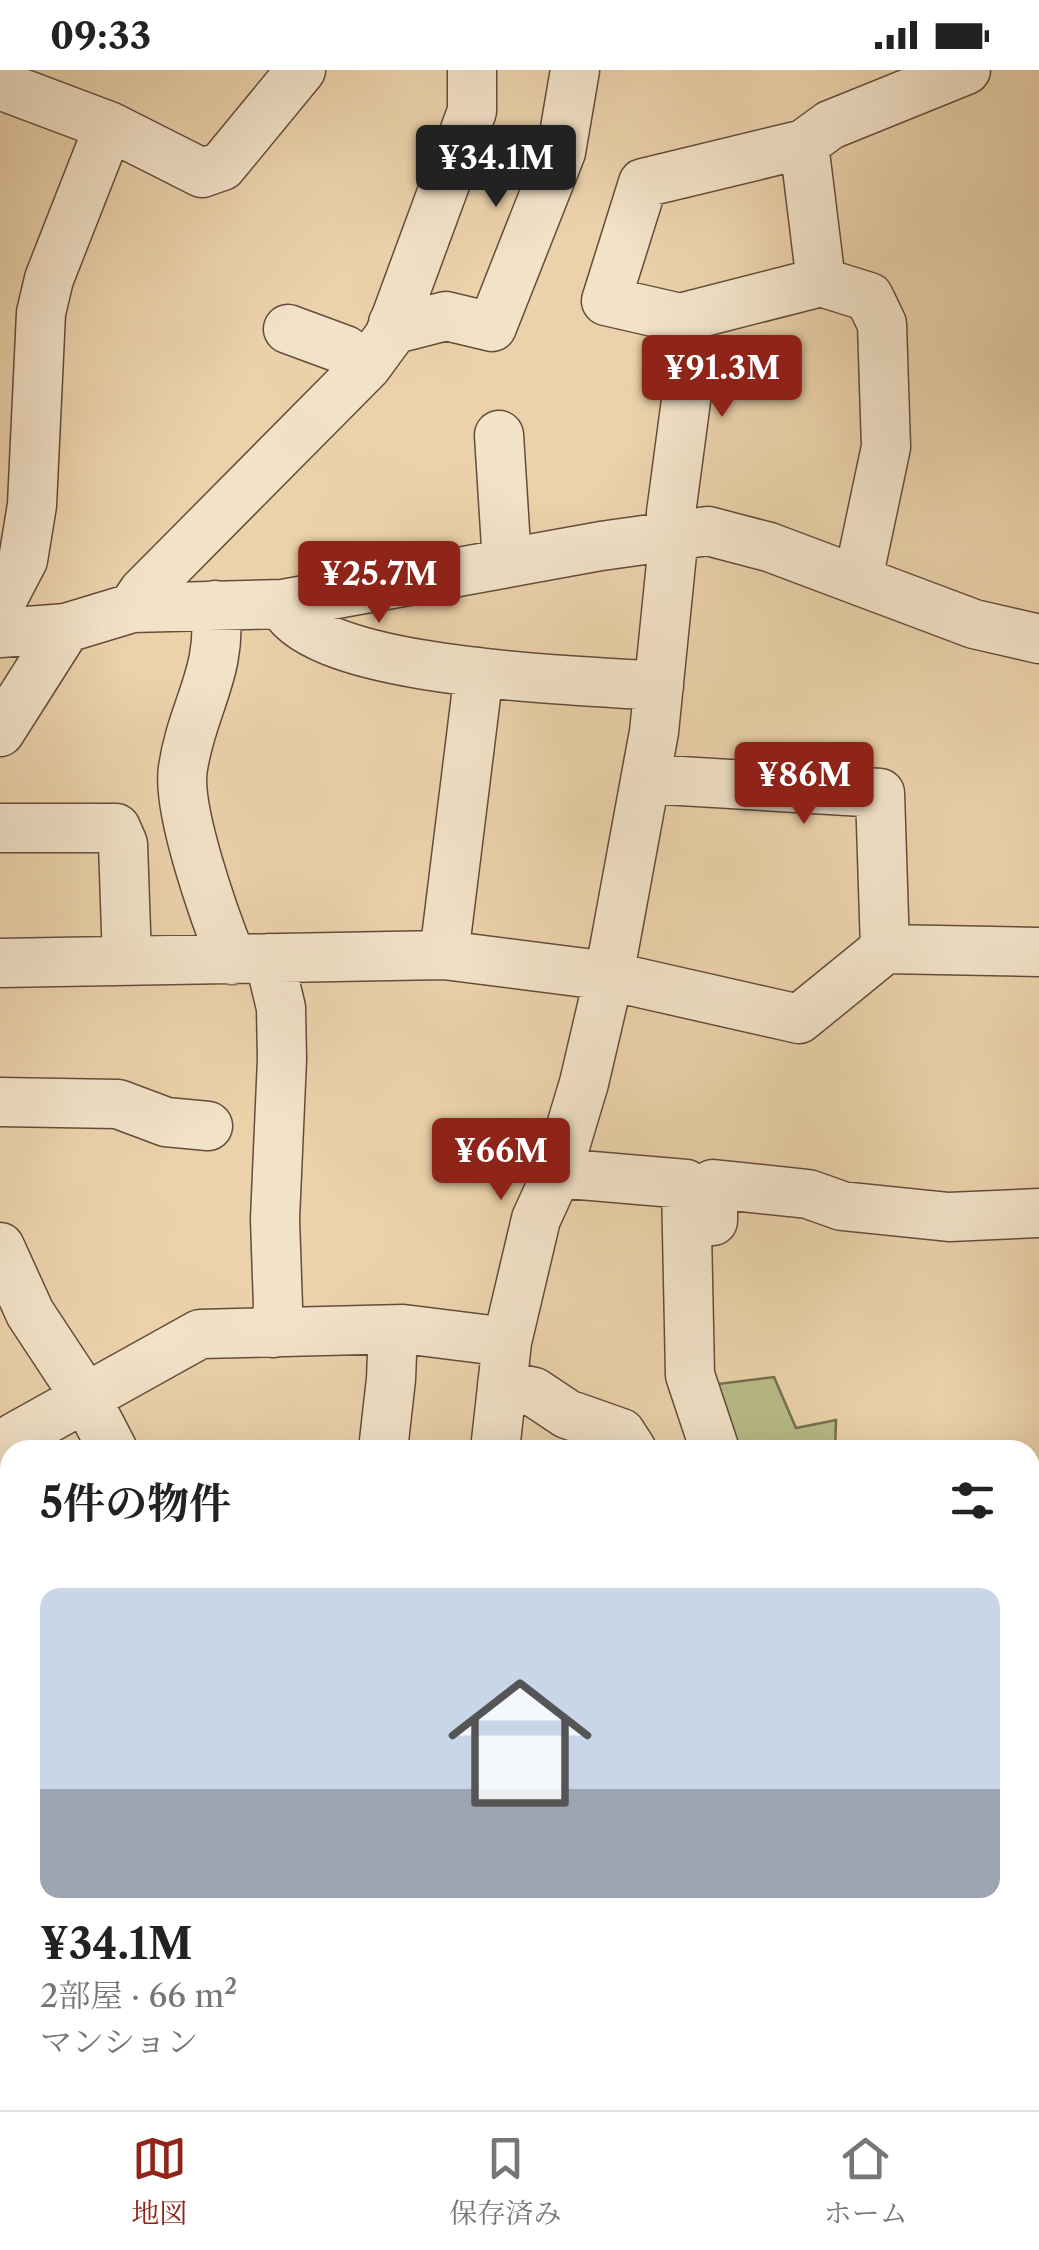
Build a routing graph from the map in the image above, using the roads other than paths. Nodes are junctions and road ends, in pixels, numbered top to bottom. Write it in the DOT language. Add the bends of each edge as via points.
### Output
graph roads {
  1 [pos="301,70"];
  2 [pos="472,70"];
  3 [pos="576,70"];
  4 [pos="966,70"];
  5 [pos="0,85"];
  6 [pos="109,126"];
  7 [pos="804,144"];
  8 [pos="821,282"];
  9 [pos="680,318"];
  10 [pos="393,323"];
  11 [pos="288,330"];
  12 [pos="367,366"];
  13 [pos="499,434"];
  14 [pos="674,534"];
  15 [pos="507,563"];
  16 [pos="858,580"];
  17 [pos="0,604"];
  18 [pos="282,604"];
  19 [pos="204,605"];
  20 [pos="132,608"];
  21 [pos="66,628"];
  22 [pos="0,633"];
  23 [pos="1039,639"];
  24 [pos="478,672"];
  25 [pos="659,686"];
  26 [pos="163,692"];
  27 [pos="0,732"];
  28 [pos="647,780"];
  29 [pos="0,828"];
  30 [pos="885,949"];
  31 [pos="1039,952"];
  32 [pos="444,955"];
  33 [pos="250,959"];
  34 [pos="127,960"];
  35 [pos="0,963"];
  36 [pos="609,976"];
  37 [pos="0,1102"];
  38 [pos="208,1126"];
  39 [pos="557,1172"];
  40 [pos="1039,1213"];
  41 [pos="713,1220"];
  42 [pos="0,1247"];
  43 [pos="393,1330"];
  44 [pos="274,1332"];
  45 [pos="505,1364"];
  46 [pos="86,1398"];
  47 [pos="13,1440"];
  48 [pos="108,1440"];
  49 [pos="384,1440"];
  50 [pos="496,1440"];
  51 [pos="626,1440"];
  52 [pos="712,1440"];
  1 -- 6 [label="street" via="222,166 202,174"];
  2 -- 10 [label="street" via="472,111"];
  3 -- 10 [label="street" via="562,152 492,327 446,316"];
  4 -- 7 [label="street" via="830,125"];
  5 -- 6 [label="street"];
  6 -- 17 [label="street" via="48,280 24,560"];
  7 -- 8 [label="street"];
  7 -- 9 [label="street" via="643,183 606,300"];
  8 -- 9 [label="street"];
  8 -- 16 [label="street" via="869,297 882,324 886,447"];
  9 -- 14 [label="street" via="689,378 671,512"];
  10 -- 12 [label="street"];
  11 -- 12 [label="street" via="345,350"];
  12 -- 20 [label="street"];
  13 -- 15 [label="street"];
  14 -- 15 [label="street"];
  14 -- 16 [label="street" via="708,531"];
  14 -- 25 [label="street"];
  15 -- 18 [label="street"];
  16 -- 23 [label="street" via="974,624"];
  18 -- 19 [label="street"];
  18 -- 24 [label="street" via="295,622 320,637 384,658"];
  19 -- 20 [label="street"];
  19 -- 26 [label="street" via="190,676"];
  19 -- 33 [label="street" via="217,651 182,773 184,800 212,911"];
  20 -- 21 [label="street"];
  21 -- 22 [label="street"];
  21 -- 27 [label="street"];
  24 -- 25 [label="street"];
  24 -- 32 [label="street"];
  25 -- 28 [label="street"];
  28 -- 30 [label="street" via="880,792"];
  28 -- 36 [label="street"];
  29 -- 34 [label="street" via="116,828"];
  30 -- 31 [label="street"];
  30 -- 36 [label="street" via="799,1019"];
  32 -- 33 [label="street"];
  32 -- 36 [label="street"];
  33 -- 34 [label="street"];
  33 -- 44 [label="street" via="280,1008"];
  34 -- 35 [label="street"];
  36 -- 39 [label="street"];
  37 -- 38 [label="street" via="118,1104 166,1122"];
  39 -- 45 [label="street" via="536,1220"];
  39 -- 52 [label="street" via="686,1184 690,1375"];
  40 -- 41 [label="street" via="948,1216 713,1184"];
  42 -- 46 [label="street" via="30,1313"];
  43 -- 44 [label="street"];
  43 -- 45 [label="street"];
  43 -- 49 [label="street"];
  44 -- 46 [label="street" via="200,1334"];
  45 -- 50 [label="street"];
  45 -- 51 [label="street" via="568,1414"];
  46 -- 47 [label="street"];
  46 -- 48 [label="street"];
}
